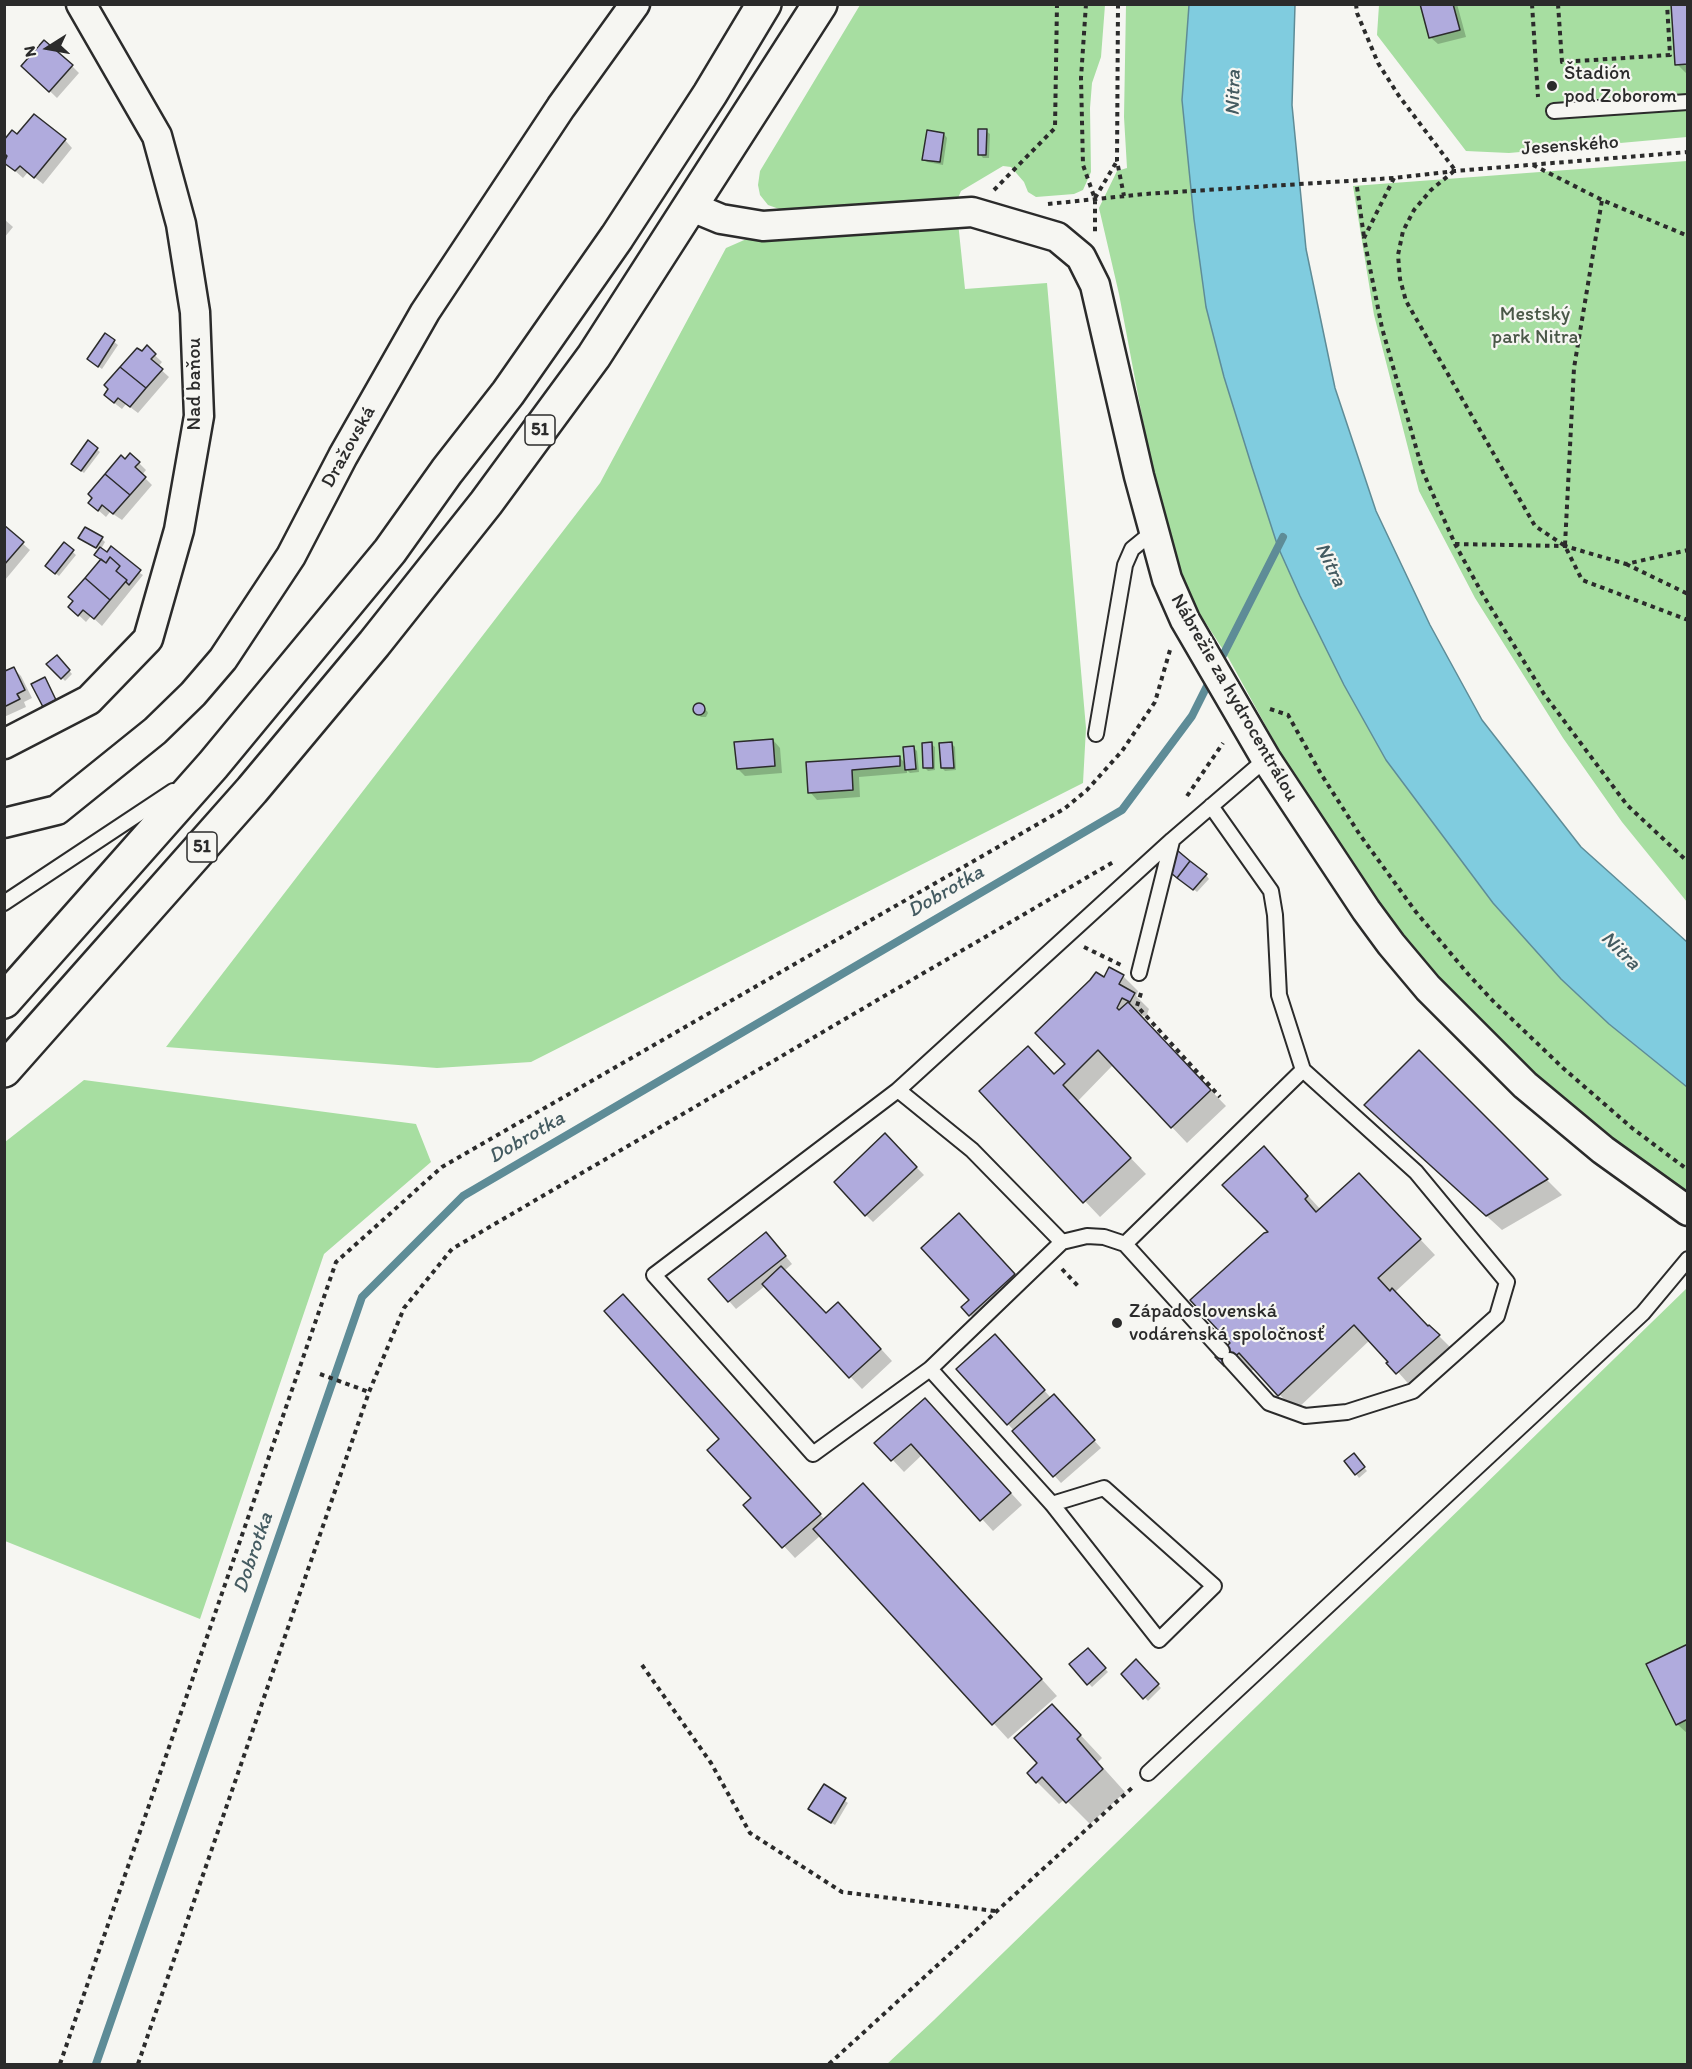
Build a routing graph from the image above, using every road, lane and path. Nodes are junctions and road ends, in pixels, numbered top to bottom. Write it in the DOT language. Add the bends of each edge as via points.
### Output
graph roads {
  1 [pos="81,4"];
  2 [pos="635,4"];
  3 [pos="764,4"];
  4 [pos="820,4"];
  5 [pos="1057,4"];
  6 [pos="1086,4"];
  7 [pos="1118,4"];
  8 [pos="1356,4"];
  9 [pos="1532,4"];
  10 [pos="1558,4"];
  11 [pos="1667,4"];
  12 [pos="1688,102"];
  13 [pos="1539,107"];
  14 [pos="1554,111"];
  15 [pos="1688,152"];
  16 [pos="1117,161"];
  17 [pos="1533,165"];
  18 [pos="1455,171"];
  19 [pos="1394,178"];
  20 [pos="1357,187"];
  21 [pos="1124,196"];
  22 [pos="1095,199"];
  23 [pos="1602,200"];
  24 [pos="692,207"];
  25 [pos="972,212"];
  26 [pos="1688,236"];
  27 [pos="1365,238"];
  28 [pos="1154,531"];
  29 [pos="1455,544"];
  30 [pos="1565,546"];
  31 [pos="1688,550"];
  32 [pos="1626,564"];
  33 [pos="1688,594"];
  34 [pos="1183,616"];
  35 [pos="1688,620"];
  36 [pos="1241,716"];
  37 [pos="1096,734"];
  38 [pos="4,744"];
  39 [pos="1266,759"];
  40 [pos="213,765"];
  41 [pos="1182,801"];
  42 [pos="1211,806"];
  43 [pos="4,823"];
  44 [pos="1172,840"];
  45 [pos="1117,860"];
  46 [pos="1688,862"];
  47 [pos="4,903"];
  48 [pos="1065,938"];
  49 [pos="1139,973"];
  50 [pos="4,1002"];
  51 [pos="15,1059"];
  52 [pos="1304,1070"];
  53 [pos="4,1086"];
  54 [pos="898,1090"];
  55 [pos="1220,1097"];
  56 [pos="1688,1170"];
  57 [pos="1688,1211"];
  58 [pos="1062,1242"];
  59 [pos="1125,1244"];
  60 [pos="1688,1259"];
  61 [pos="930,1369"];
  62 [pos="320,1374"];
  63 [pos="369,1392"];
  64 [pos="1052,1504"];
  65 [pos="642,1665"];
  66 [pos="1148,1773"];
  67 [pos="995,1911"];
  68 [pos="60,2064"];
  69 [pos="138,2064"];
  70 [pos="829,2064"];
  1 -- 38 [label="street, Nad baňou" via="157,136 181,224 195,312 199,416 180,530 148,639 89,700"];
  2 -- 43 [label="street, Dražovská" via="555,116 425,312 291,556 223,659 155,731 57,810"];
  3 -- 40 [label="main road, 51" via="617,237 508,393 390,551"];
  4 -- 24 [label="main road, 51"];
  5 -- 25 [label="path" via="1055,128"];
  6 -- 22 [label="path" via="1081,78 1083,165"];
  7 -- 16 [label="path"];
  8 -- 18 [label="path" via="1378,63"];
  9 -- 13 [label="path"];
  10 -- 11 [label="path" via="1562,62 1670,55"];
  12 -- 14 [label="lane"];
  15 -- 17 [label="path, Jesenského"];
  16 -- 21 [label="path"];
  16 -- 22 [label="path"];
  17 -- 18 [label="path, Jesenského"];
  17 -- 23 [label="path"];
  18 -- 19 [label="path, Jesenského"];
  18 -- 30 [label="path" via="1431,190 1403,231 1398,255 1406,301 1535,526"];
  19 -- 21 [label="path, Jesenského"];
  19 -- 27 [label="path"];
  20 -- 27 [label="path"];
  21 -- 22 [label="path, Jesenského"];
  23 -- 26 [label="path"];
  23 -- 30 [label="path" via="1574,368"];
  24 -- 25 [label="street, Nábrežie za hydrocentrálou" via="721,219 763,226"];
  24 -- 51 [label="main road, 51" via="594,356 486,503 374,644 252,790"];
  25 -- 28 [label="street, Nábrežie za hydrocentrálou" via="1057,237 1082,257 1095,285"];
  27 -- 29 [label="path" via="1382,328 1410,430 1423,472"];
  28 -- 34 [label="street, Nábrežie za hydrocentrálou" via="1167,579"];
  28 -- 37 [label="lane" via="1132,549 1125,565"];
  29 -- 30 [label="path"];
  29 -- 46 [label="path" via="1482,596 1544,694 1627,805"];
  30 -- 32 [label="path"];
  30 -- 35 [label="path" via="1582,580"];
  31 -- 32 [label="path"];
  32 -- 33 [label="path"];
  34 -- 36 [label="street, Nábrežie za hydrocentrálou"];
  34 -- 68 [label="path" via="1155,702 1122,752 1064,809 442,1167 336,1262"];
  36 -- 39 [label="street, Nábrežie za hydrocentrálou"];
  36 -- 41 [label="path"];
  36 -- 56 [label="path" via="1252,704 1288,715 1360,835 1416,912 1468,974 1563,1068"];
  39 -- 42 [label="lane"];
  39 -- 57 [label="street, Nábrežie za hydrocentrálou" via="1390,944 1428,988 1525,1085 1603,1150"];
  40 -- 47 [label="lane"];
  40 -- 50 [label="main road, 51"];
  42 -- 44 [label="lane"];
  42 -- 52 [label="lane" via="1271,891 1278,995"];
  44 -- 48 [label="lane"];
  44 -- 49 [label="lane"];
  45 -- 63 [label="path" via="452,1249 404,1308"];
  48 -- 49 [label="path"];
  48 -- 54 [label="lane"];
  49 -- 55 [label="path" via="1141,996 1137,1006"];
  51 -- 53 [label="main road"];
  52 -- 59 [label="lane"];
  52 -- 59 [label="lane" via="1416,1172 1507,1282 1497,1317 1413,1391 1347,1412 1305,1416 1269,1403"];
  54 -- 58 [label="lane" via="972,1150"];
  54 -- 61 [label="lane" via="654,1275 813,1454"];
  58 -- 59 [label="lane" via="1087,1236"];
  58 -- 61 [label="lane"];
  60 -- 66 [label="lane" via="1643,1313"];
  61 -- 64 [label="lane"];
  62 -- 63 [label="path"];
  63 -- 69 [label="path"];
  64 -- 64 [label="lane" via="1104,1488 1214,1586 1160,1640"];
  65 -- 67 [label="path" via="711,1762 750,1833 842,1892"];
  66 -- 67 [label="path"];
  67 -- 70 [label="path"];
}
